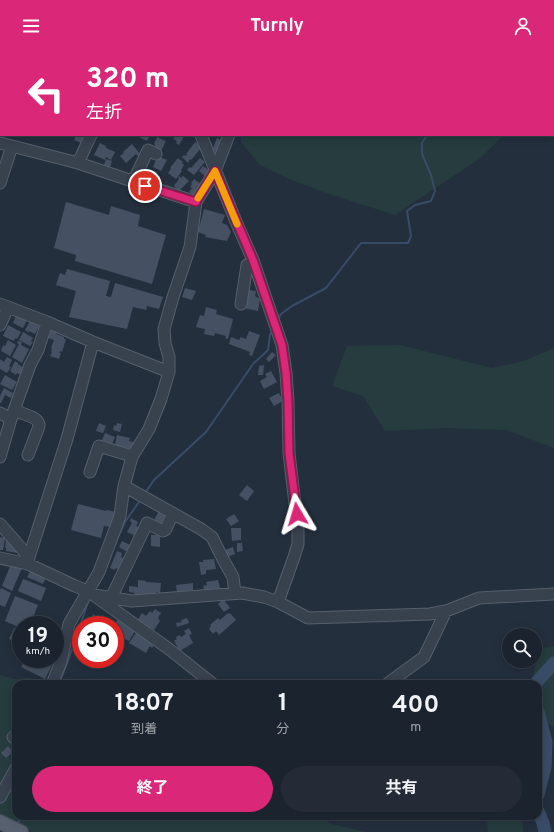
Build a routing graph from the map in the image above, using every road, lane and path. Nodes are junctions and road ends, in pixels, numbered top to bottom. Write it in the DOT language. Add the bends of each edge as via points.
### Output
graph roads {
  1 [pos="91,136"];
  2 [pos="201,136"];
  3 [pos="229,136"];
  4 [pos="0,143"];
  5 [pos="12,146"];
  6 [pos="156,154"];
  7 [pos="78,163"];
  8 [pos="215,171"];
  9 [pos="133,182"];
  10 [pos="0,183"];
  11 [pos="196,202"];
  12 [pos="254,262"];
  13 [pos="240,304"];
  14 [pos="4,306"];
  15 [pos="47,322"];
  16 [pos="0,325"];
  17 [pos="93,342"];
  18 [pos="169,372"];
  19 [pos="0,413"];
  20 [pos="12,415"];
  21 [pos="28,455"];
  22 [pos="132,456"];
  23 [pos="0,457"];
  24 [pos="90,472"];
  25 [pos="124,486"];
  26 [pos="173,513"];
  27 [pos="0,524"];
  28 [pos="0,558"];
  29 [pos="29,560"];
  30 [pos="91,593"];
  31 [pos="235,593"];
  32 [pos="554,594"];
  33 [pos="110,598"];
  34 [pos="278,602"];
  35 [pos="446,611"];
  36 [pos="54,680"];
  37 [pos="208,680"];
  38 [pos="392,680"];
  39 [pos="12,776"];
  40 [pos="0,798"];
  41 [pos="0,822"];
  42 [pos="20,832"];
  1 -- 7 [label="street"];
  2 -- 8 [label="street"];
  3 -- 8 [label="street"];
  4 -- 5 [label="street"];
  5 -- 7 [label="street"];
  5 -- 10 [label="street"];
  6 -- 9 [label="street" via="148,150"];
  7 -- 9 [label="street"];
  8 -- 11 [label="street"];
  8 -- 12 [label="street"];
  9 -- 11 [label="street"];
  11 -- 18 [label="street" via="190,247 164,328"];
  12 -- 13 [label="street" via="247,265"];
  12 -- 34 [label="street" via="282,345 288,401 289,453 298,530 298,544"];
  14 -- 15 [label="street"];
  14 -- 16 [label="street"];
  15 -- 17 [label="street"];
  15 -- 20 [label="street"];
  17 -- 18 [label="street"];
  17 -- 29 [label="street" via="67,439"];
  18 -- 22 [label="street" via="149,428"];
  19 -- 20 [label="street"];
  20 -- 21 [label="street" via="34,418 38,422 39,426"];
  20 -- 23 [label="street"];
  22 -- 24 [label="street" via="99,446"];
  22 -- 25 [label="street"];
  25 -- 26 [label="street"];
  25 -- 30 [label="street" via="120,516"];
  26 -- 31 [label="street" via="212,537 233,577"];
  26 -- 33 [label="street" via="163,531 147,524"];
  27 -- 29 [label="street"];
  28 -- 29 [label="street"];
  29 -- 30 [label="street"];
  30 -- 33 [label="street"];
  30 -- 36 [label="street" via="69,624 61,662"];
  30 -- 37 [label="street"];
  31 -- 33 [label="street" via="132,601"];
  31 -- 34 [label="street" via="264,597"];
  32 -- 35 [label="street" via="479,598"];
  34 -- 35 [label="street" via="308,618 430,614"];
  35 -- 38 [label="street" via="424,657"];
  39 -- 40 [label="street"];
  41 -- 42 [label="main road"];
}
